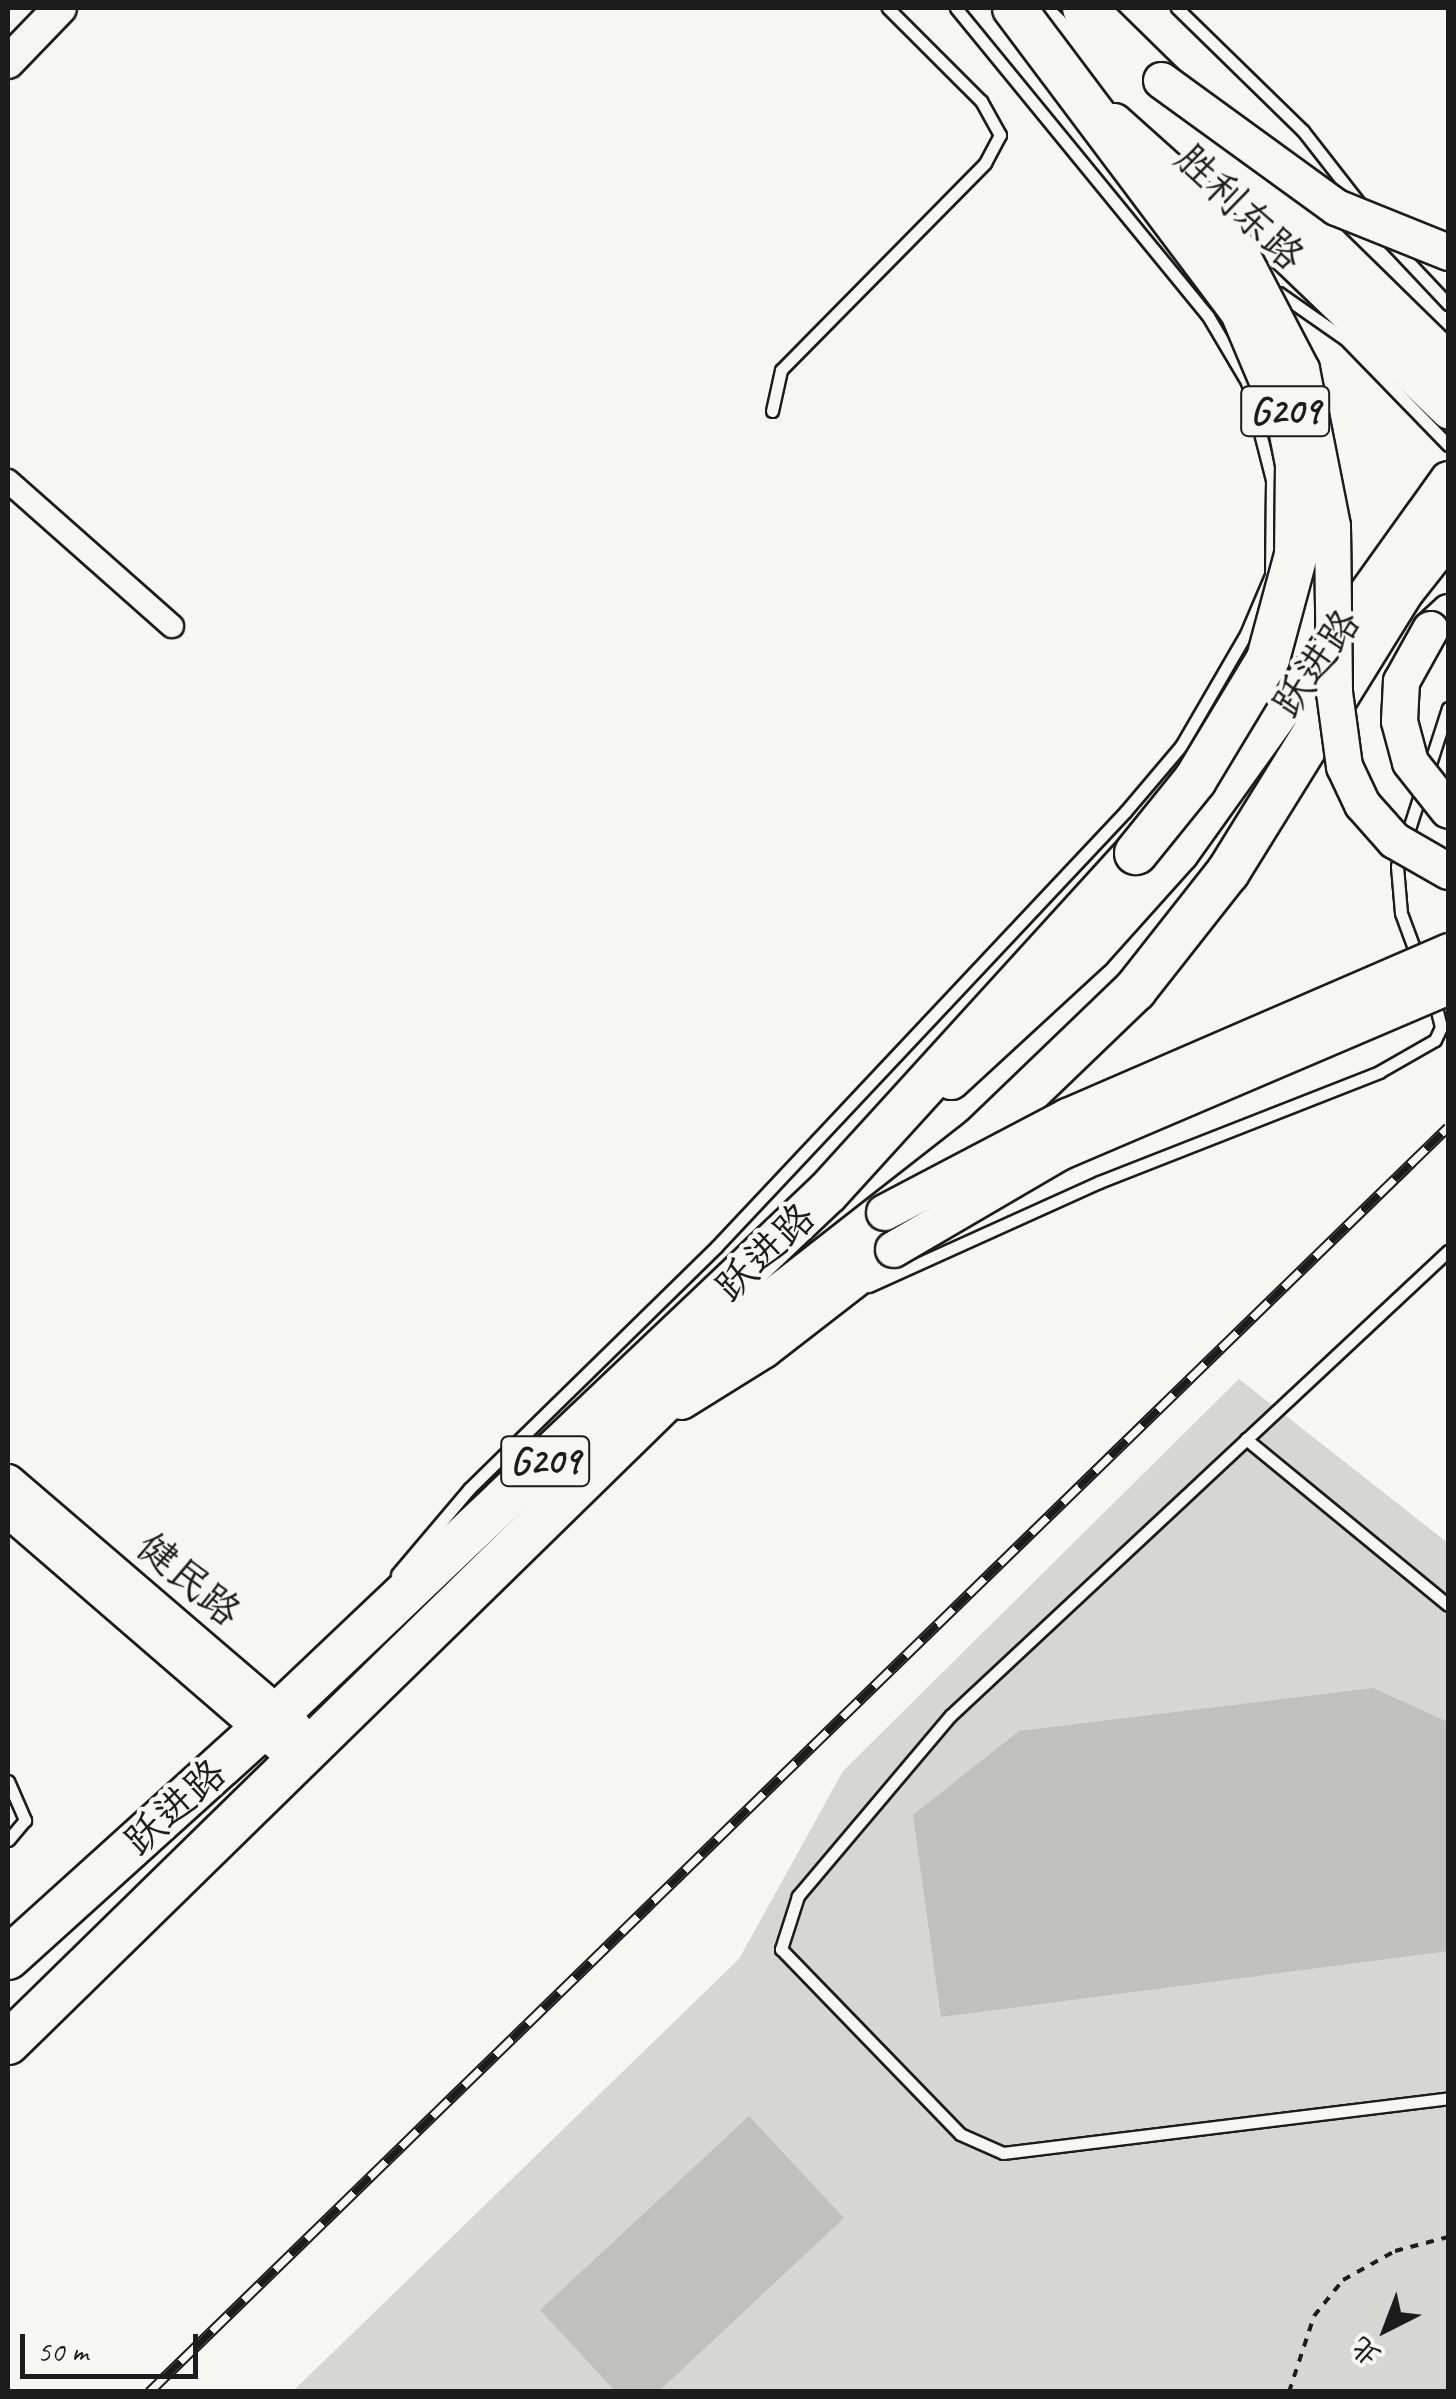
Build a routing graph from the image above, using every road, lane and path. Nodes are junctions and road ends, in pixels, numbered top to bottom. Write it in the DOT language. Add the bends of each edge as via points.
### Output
graph roads {
  1 [pos="60,8"];
  2 [pos="888,8"];
  3 [pos="956,8"];
  4 [pos="1014,8"];
  5 [pos="1030,8"];
  6 [pos="1084,8"];
  7 [pos="1177,8"];
  8 [pos="8,60"];
  9 [pos="1161,80"];
  10 [pos="1086,95"];
  11 [pos="1448,252"];
  12 [pos="1448,304"];
  13 [pos="1208,316"];
  14 [pos="1448,365"];
  15 [pos="1448,410"];
  16 [pos="772,412"];
  17 [pos="1448,446"];
  18 [pos="1448,479"];
  19 [pos="8,481"];
  20 [pos="1448,532"];
  21 [pos="1448,612"];
  22 [pos="172,626"];
  23 [pos="1448,708"];
  24 [pos="1448,810"];
  25 [pos="1448,870"];
  26 [pos="1448,951"];
  27 [pos="1448,986"];
  28 [pos="828,1192"];
  29 [pos="881,1229"];
  30 [pos="1448,1251"];
  31 [pos="814,1309"];
  32 [pos="633,1431"];
  33 [pos="1246,1439"];
  34 [pos="8,1482"];
  35 [pos="8,1511"];
  36 [pos="1448,1605"];
  37 [pos="271,1720"];
  38 [pos="304,1752"];
  39 [pos="8,1781"];
  40 [pos="8,1840"];
  41 [pos="8,1958"];
  42 [pos="8,2043"];
  43 [pos="1448,2098"];
  44 [pos="1448,2237"];
  45 [pos="1289,2392"];
  1 -- 8 [label="main road"];
  2 -- 16 [label="lane" via="981,100 1000,135 985,163 781,370"];
  3 -- 13 [label="lane"];
  4 -- 10 [label="highway, G209, bridge"];
  5 -- 15 [label="main road, 胜利东路"];
  6 -- 9 [label="highway, 胜利东路"];
  7 -- 12 [label="lane" via="1303,131 1400,255"];
  9 -- 11 [label="main road, bridge" via="1336,207"];
  9 -- 14 [label="highway, 胜利东路, bridge"];
  10 -- 25 [label="main road, bridge" via="1192,192 1268,296 1301,369 1326,470 1334,692 1344,766 1362,804 1386,832"];
  10 -- 28 [label="highway, G209, bridge" via="1242,312 1289,423 1297,464 1296,554 1268,660 1195,780"];
  13 -- 17 [label="lane" via="1279,292 1345,339"];
  13 -- 37 [label="lane" via="1247,382 1272,480 1271,575 1246,634 1180,746 981,971 757,1205 469,1489"];
  18 -- 28 [label="main road, 跃进路" via="1156,882 1092,950"];
  19 -- 22 [label="street"];
  20 -- 29 [label="highway, G209, bridge" via="1403,590 1215,889 1135,990"];
  21 -- 24 [label="main road, bridge" via="1418,647 1398,703 1410,762"];
  23 -- 31 [label="lane" via="1397,866 1401,913 1440,1012 1435,1040 1278,1117 1099,1182"];
  26 -- 29 [label="main road, 跃进路, bridge" via="1067,1116"];
  27 -- 29 [label="main road, bridge"];
  28 -- 37 [label="highway, 跃进路 / G209"];
  29 -- 31 [label="main road"];
  29 -- 32 [label="highway, 跃进路 / G209" via="742,1324"];
  30 -- 33 [label="lane"];
  31 -- 32 [label="main road" via="764,1350"];
  32 -- 38 [label="highway, 跃进路 / G209"];
  33 -- 36 [label="lane"];
  33 -- 43 [label="lane" via="950,1716 798,1896 781,1949 960,2134 1003,2153"];
  34 -- 37 [label="main road, 健民路"];
  35 -- 37 [label="main road, 健民路"];
  37 -- 38 [label="main road, 健民路"];
  37 -- 41 [label="highway, 跃进路 / G209"];
  38 -- 42 [label="highway, 跃进路 / G209"];
  39 -- 40 [label="lane" via="24,1820"];
  44 -- 45 [label="path" via="1395,2252 1343,2280 1314,2316"];
}
